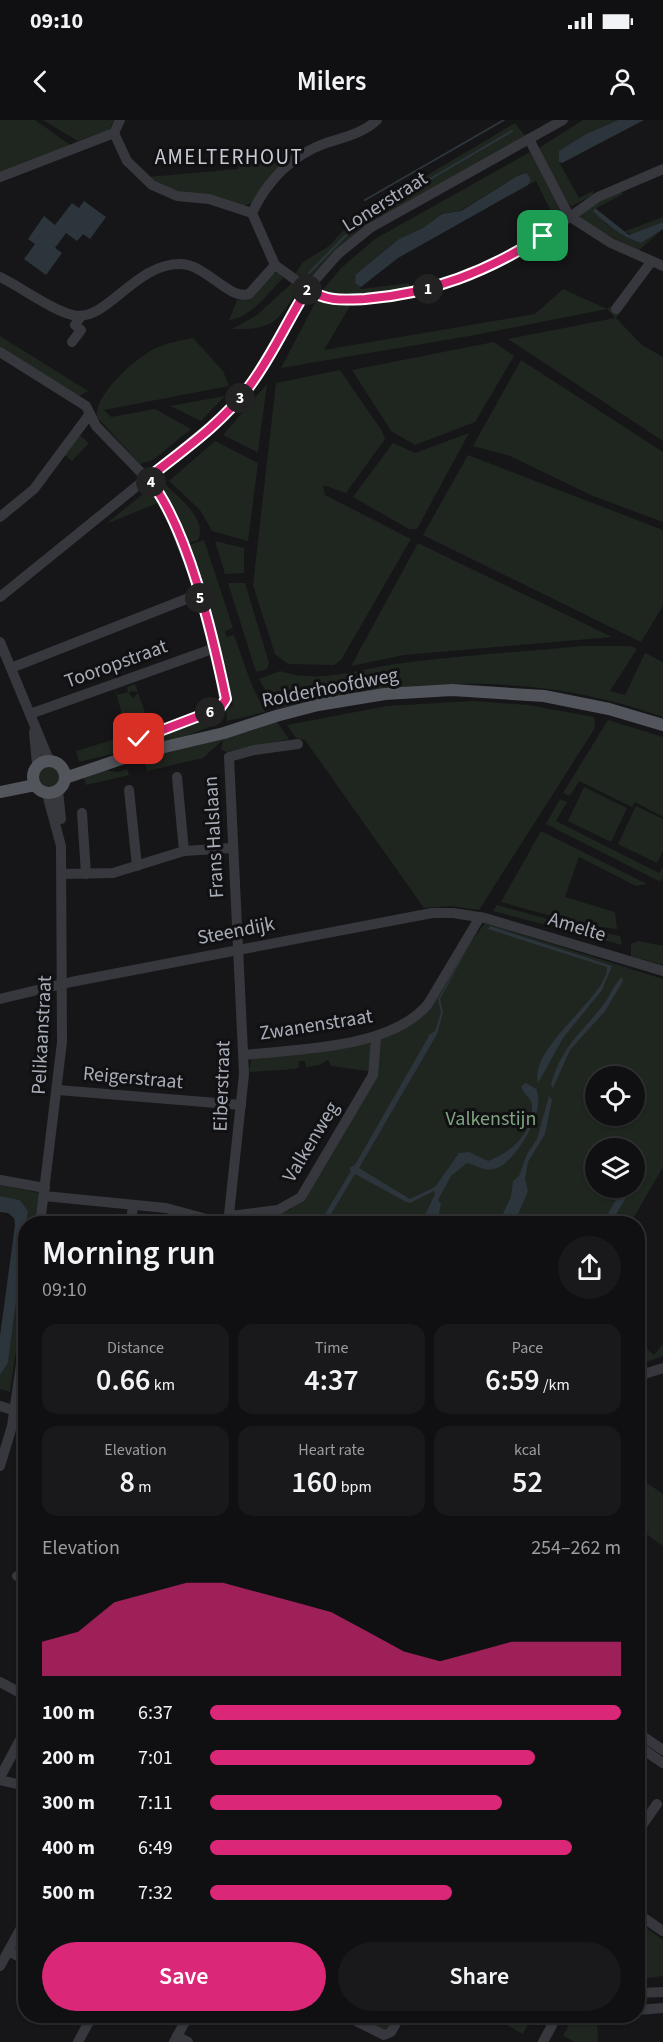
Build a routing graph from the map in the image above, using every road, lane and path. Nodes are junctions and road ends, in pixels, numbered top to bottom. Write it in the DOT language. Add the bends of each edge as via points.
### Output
graph roads {
  1 [pos="120,120"];
  2 [pos="376,120"];
  3 [pos="562,120"];
  4 [pos="114,133"];
  5 [pos="529,139"];
  6 [pos="663,169"];
  7 [pos="0,177"];
  8 [pos="252,213"];
  9 [pos="569,216"];
  10 [pos="651,262"];
  11 [pos="275,265"];
  12 [pos="663,266"];
  13 [pos="0,278"];
  14 [pos="308,288"];
  15 [pos="616,309"];
  16 [pos="81,316"];
  17 [pos="72,342"];
  18 [pos="0,352"];
  19 [pos="89,415"];
  20 [pos="148,478"];
  21 [pos="0,517"];
  22 [pos="199,594"];
  23 [pos="0,596"];
  24 [pos="0,642"];
  25 [pos="215,648"];
  26 [pos="11,668"];
  27 [pos="30,714"];
  28 [pos="663,724"];
  29 [pos="139,739"];
  30 [pos="298,744"];
  31 [pos="38,771"];
  32 [pos="64,773"];
  33 [pos="177,777"];
  34 [pos="0,784"];
  35 [pos="129,790"];
  36 [pos="0,792"];
  37 [pos="53,792"];
  38 [pos="81,813"];
  39 [pos="232,848"];
  40 [pos="184,851"];
  41 [pos="137,866"];
  42 [pos="62,874"];
  43 [pos="86,874"];
  44 [pos="480,917"];
  45 [pos="238,949"];
  46 [pos="663,971"];
  47 [pos="63,984"];
  48 [pos="0,999"];
  49 [pos="376,1038"];
  50 [pos="244,1054"];
  51 [pos="58,1090"];
  52 [pos="241,1105"];
  53 [pos="0,1180"];
  54 [pos="44,1192"];
  55 [pos="133,1205"];
  56 [pos="41,1216"];
  57 [pos="132,1216"];
  58 [pos="204,1216"];
  59 [pos="229,1216"];
  60 [pos="251,1216"];
  61 [pos="662,1369"];
  62 [pos="645,1374"];
  63 [pos="18,1383"];
  64 [pos="0,1406"];
  65 [pos="14,1410"];
  66 [pos="18,1411"];
  67 [pos="0,1466"];
  68 [pos="0,1682"];
  69 [pos="18,1692"];
  70 [pos="645,1738"];
  71 [pos="18,1744"];
  72 [pos="663,1750"];
  73 [pos="645,1751"];
  74 [pos="663,1763"];
  75 [pos="0,1778"];
  76 [pos="18,1784"];
  77 [pos="657,1803"];
  78 [pos="645,1821"];
  79 [pos="645,1919"];
  80 [pos="663,1931"];
  81 [pos="18,1933"];
  82 [pos="8,1950"];
  83 [pos="18,1956"];
  84 [pos="0,1965"];
  85 [pos="663,1992"];
  86 [pos="645,1993"];
  87 [pos="663,2008"];
  88 [pos="645,2009"];
  89 [pos="88,2023"];
  90 [pos="184,2023"];
  91 [pos="360,2023"];
  92 [pos="396,2023"];
  93 [pos="553,2023"];
  94 [pos="175,2039"];
  95 [pos="78,2042"];
  96 [pos="188,2042"];
  97 [pos="543,2042"];
  1 -- 4 [label="street"];
  2 -- 8 [label="street" via="360,131 312,148 288,165 275,177"];
  3 -- 5 [label="street, Lonerstraat"];
  4 -- 7 [label="street"];
  4 -- 8 [label="street" via="127,161 152,185 177,196 209,199"];
  5 -- 9 [label="street"];
  5 -- 14 [label="street, Lonerstraat" via="370,228 338,254"];
  6 -- 9 [label="street" via="622,184"];
  8 -- 11 [label="street"];
  9 -- 10 [label="street"];
  9 -- 14 [label="street" via="504,260 441,285 352,300 321,296"];
  10 -- 12 [label="street"];
  10 -- 15 [label="street"];
  11 -- 14 [label="street"];
  11 -- 16 [label="street" via="243,296 197,267 168,265 138,278 99,310"];
  13 -- 16 [label="street" via="61,311"];
  14 -- 20 [label="street, Lonerstraat" via="243,395 205,433"];
  16 -- 17 [label="street" via="75,325 81,330"];
  18 -- 19 [label="street" via="86,406"];
  19 -- 20 [label="street"];
  19 -- 21 [label="street" via="34,489"];
  20 -- 22 [label="street" via="168,509"];
  20 -- 23 [label="street, Lonerstraat"];
  22 -- 25 [label="street"];
  22 -- 26 [label="street"];
  24 -- 26 [label="street"];
  25 -- 27 [label="street, Tooropstraat"];
  25 -- 29 [label="street" via="226,699 223,706"];
  26 -- 27 [label="street"];
  27 -- 31 [label="street"];
  28 -- 32 [label="main road, Rolderhoofdweg" via="544,696 462,690 395,693 253,722 224,733"];
  30 -- 39 [label="street, Frans Halslaan" via="229,757"];
  31 -- 32 [label="main road"];
  31 -- 34 [label="main road"];
  31 -- 36 [label="main road"];
  31 -- 37 [label="main road" via="37,789"];
  32 -- 37 [label="main road"];
  33 -- 40 [label="street"];
  35 -- 41 [label="street"];
  37 -- 42 [label="street, Pelikaanstraat"];
  38 -- 43 [label="street"];
  39 -- 40 [label="street"];
  39 -- 45 [label="street, Frans Halslaan"];
  40 -- 41 [label="street"];
  41 -- 43 [label="street" via="113,873"];
  42 -- 43 [label="street"];
  42 -- 47 [label="street, Pelikaanstraat"];
  44 -- 45 [label="street, Steendijk" via="432,913"];
  44 -- 46 [label="street, Amelte"];
  44 -- 49 [label="street, Zwanenstraat" via="424,1009"];
  45 -- 47 [label="street, Steendijk"];
  45 -- 50 [label="street, Eiberstraat"];
  47 -- 48 [label="street, Steendijk"];
  47 -- 51 [label="street, Pelikaanstraat"];
  49 -- 50 [label="street, Zwanenstraat"];
  49 -- 60 [label="street, Valkenweg" via="372,1074 301,1197 278,1210"];
  50 -- 52 [label="street, Eiberstraat"];
  51 -- 52 [label="street, Reigerstraat"];
  51 -- 54 [label="street, Pelikaanstraat"];
  52 -- 59 [label="street, Eiberstraat"];
  53 -- 54 [label="street"];
  54 -- 55 [label="street"];
  54 -- 56 [label="street, Pelikaanstraat"];
  55 -- 57 [label="street"];
  55 -- 58 [label="street"];
  61 -- 62 [label="street"];
  63 -- 65 [label="street"];
  64 -- 65 [label="street"];
  65 -- 66 [label="street"];
  65 -- 67 [label="street"];
  68 -- 69 [label="street"];
  70 -- 72 [label="street"];
  71 -- 75 [label="street"];
  73 -- 74 [label="street"];
  75 -- 76 [label="street"];
  77 -- 78 [label="street"];
  79 -- 80 [label="street"];
  81 -- 82 [label="street"];
  82 -- 83 [label="street"];
  82 -- 84 [label="street"];
  85 -- 86 [label="street"];
  87 -- 88 [label="street"];
  89 -- 95 [label="street"];
  90 -- 94 [label="street"];
  91 -- 92 [label="street" via="384,2035"];
  93 -- 97 [label="street"];
  94 -- 96 [label="street"];
}
